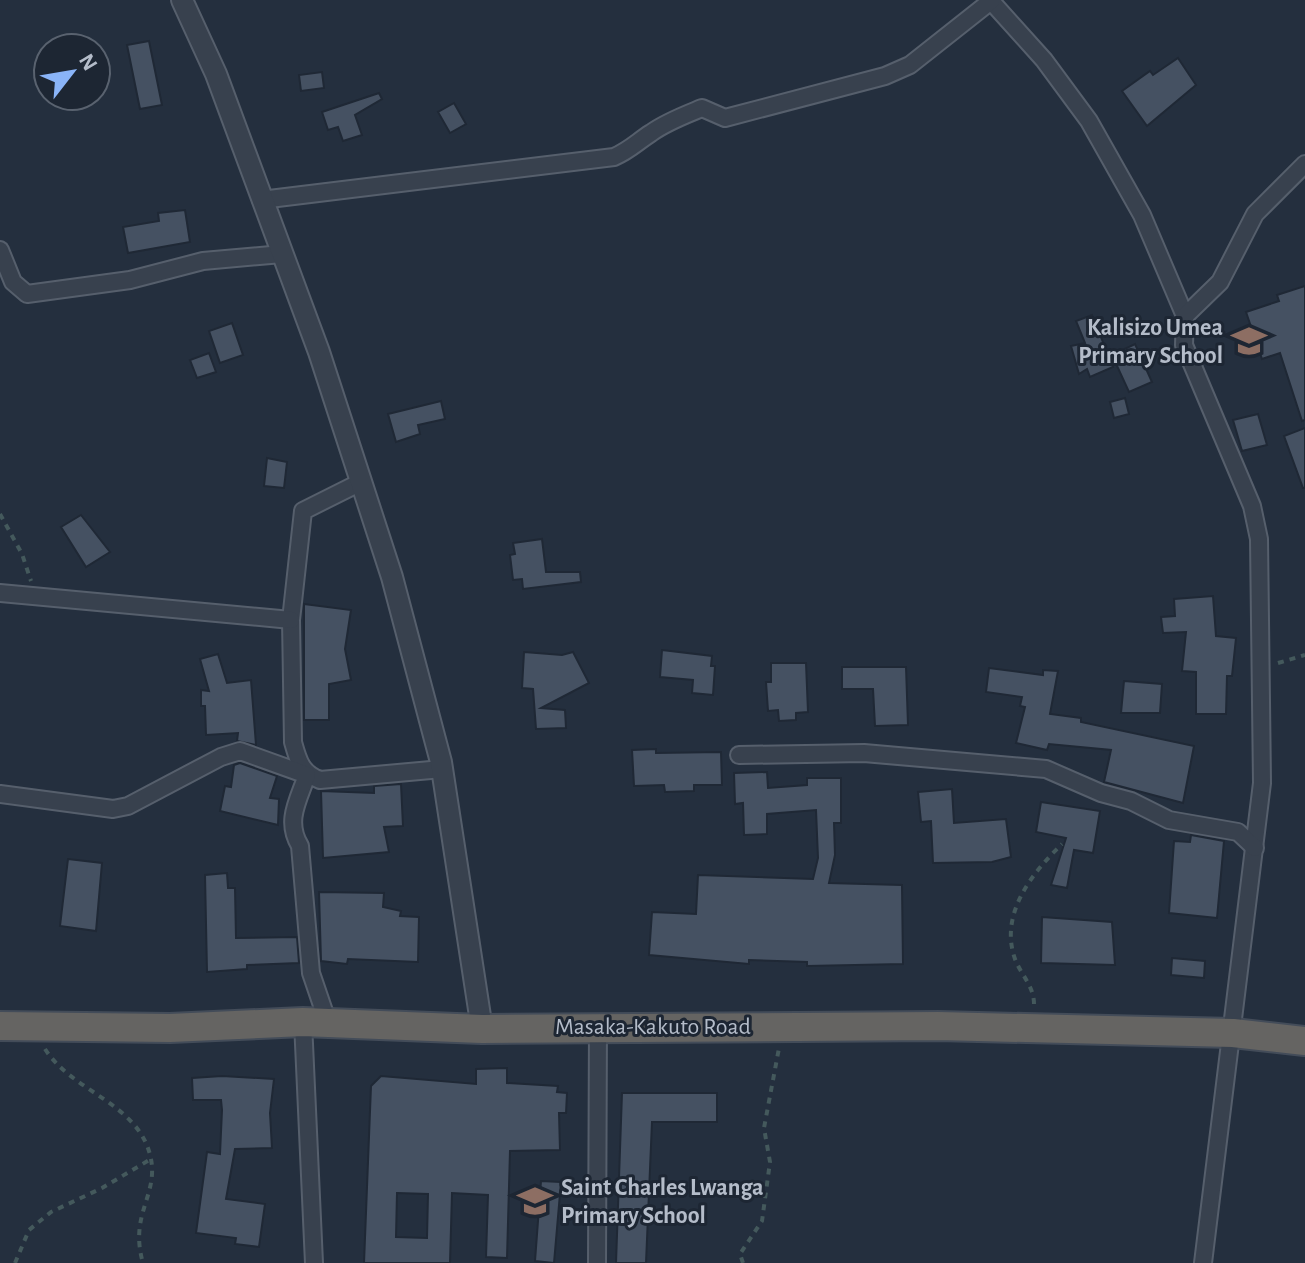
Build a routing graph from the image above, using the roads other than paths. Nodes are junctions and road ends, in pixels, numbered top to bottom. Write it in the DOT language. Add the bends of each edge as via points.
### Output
graph roads {
  1 [pos="182,0"];
  2 [pos="990,0"];
  3 [pos="1305,164"];
  4 [pos="261,200"];
  5 [pos="0,250"];
  6 [pos="282,254"];
  7 [pos="1185,316"];
  8 [pos="361,482"];
  9 [pos="0,593"];
  10 [pos="291,620"];
  11 [pos="739,755"];
  12 [pos="442,769"];
  13 [pos="307,775"];
  14 [pos="0,794"];
  15 [pos="1255,848"];
  16 [pos="316,1022"];
  17 [pos="598,1025"];
  18 [pos="0,1026"];
  19 [pos="482,1029"];
  20 [pos="1233,1033"];
  21 [pos="1305,1041"];
  22 [pos="314,1263"];
  23 [pos="597,1263"];
  24 [pos="1203,1263"];
  1 -- 4 [label="street" via="216,74"];
  2 -- 4 [label="street" via="910,65 885,76 725,118 702,108 614,157"];
  2 -- 7 [label="street" via="1089,121 1142,215"];
  3 -- 7 [label="street" via="1255,214 1220,282"];
  4 -- 6 [label="street"];
  5 -- 6 [label="street" via="13,282 27,294 130,280 203,261"];
  6 -- 8 [label="street"];
  7 -- 15 [label="street" via="1184,345 1252,506 1259,539 1262,783"];
  8 -- 10 [label="street" via="303,511"];
  8 -- 12 [label="street" via="392,577"];
  9 -- 10 [label="street"];
  10 -- 13 [label="street" via="293,742"];
  11 -- 15 [label="street" via="864,753 1046,769 1169,820 1238,832"];
  12 -- 13 [label="street" via="320,780"];
  12 -- 19 [label="street"];
  13 -- 14 [label="street" via="240,751 113,809"];
  13 -- 16 [label="street" via="291,821 300,846"];
  15 -- 20 [label="street"];
  16 -- 18 [label="highway, Masaka-Kakuto Road" via="170,1028"];
  16 -- 19 [label="highway, Masaka-Kakuto Road"];
  16 -- 22 [label="street"];
  17 -- 19 [label="highway, Masaka-Kakuto Road"];
  17 -- 20 [label="highway, Masaka-Kakuto Road"];
  17 -- 23 [label="street"];
  20 -- 21 [label="highway, Masaka-Kakuto Road"];
  20 -- 24 [label="street"];
}
